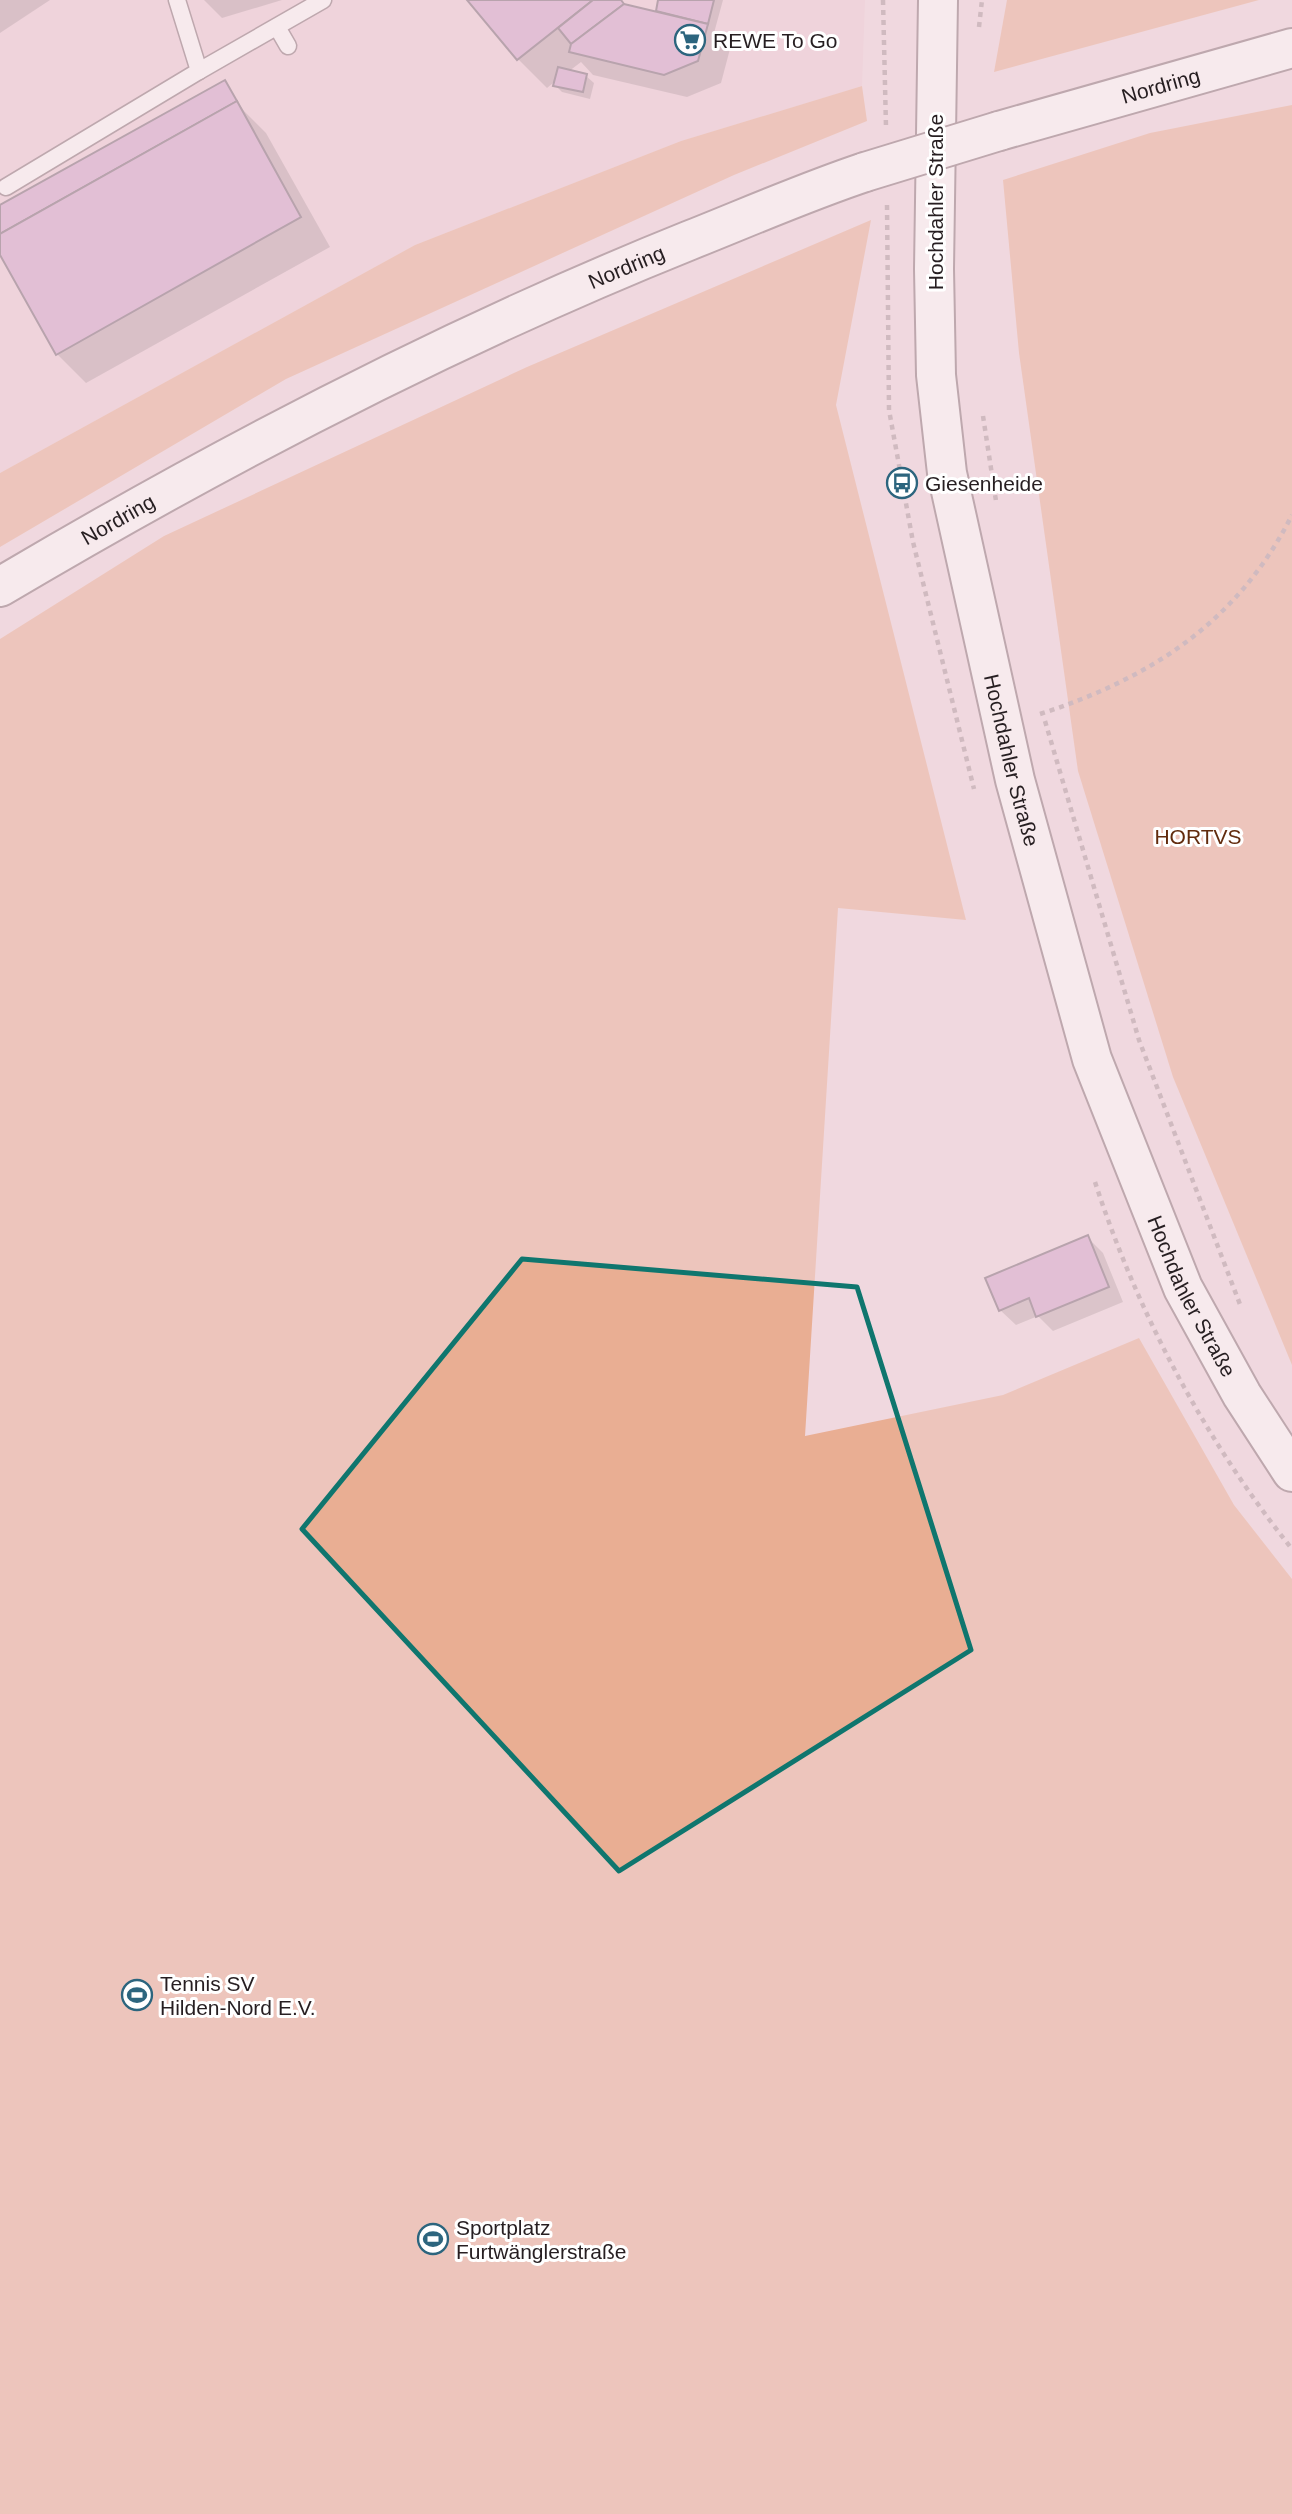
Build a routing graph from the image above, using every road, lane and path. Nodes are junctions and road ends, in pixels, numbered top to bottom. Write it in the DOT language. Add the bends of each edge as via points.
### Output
graph roads {
  1 [pos="177,0"];
  2 [pos="323,0"];
  3 [pos="939,0"];
  4 [pos="277,27"];
  5 [pos="288,46"];
  6 [pos="1292,47"];
  7 [pos="198,71"];
  8 [pos="6,187"];
  9 [pos="888,410"];
  10 [pos="986,437"];
  11 [pos="902,483"];
  12 [pos="998,510"];
  13 [pos="1292,514"];
  14 [pos="0,587"];
  15 [pos="1040,701"];
  16 [pos="1042,714"];
  17 [pos="1003,727"];
  18 [pos="1245,1316"];
  19 [pos="1292,1472"];
  1 -- 7 [label="lane"];
  2 -- 4 [label="lane"];
  3 -- 17 [label="main road, Hochdahler Straße" via="936,374 947,473"];
  4 -- 5 [label="lane"];
  4 -- 7 [label="lane"];
  6 -- 14 [label="main road, Nordring, bridge" via="865,172 594,279 421,359 221,461"];
  7 -- 8 [label="lane"];
  9 -- 11 [label="path"];
  10 -- 12 [label="path"];
  13 -- 16 [label="path" via="1273,552 1217,619 1180,649 1089,698"];
  15 -- 16 [label="path"];
  16 -- 17 [label="path"];
  16 -- 18 [label="path" via="1139,1040"];
  17 -- 19 [label="main road, Hochdahler Straße" via="1092,1059 1183,1289 1242,1395"];
}
